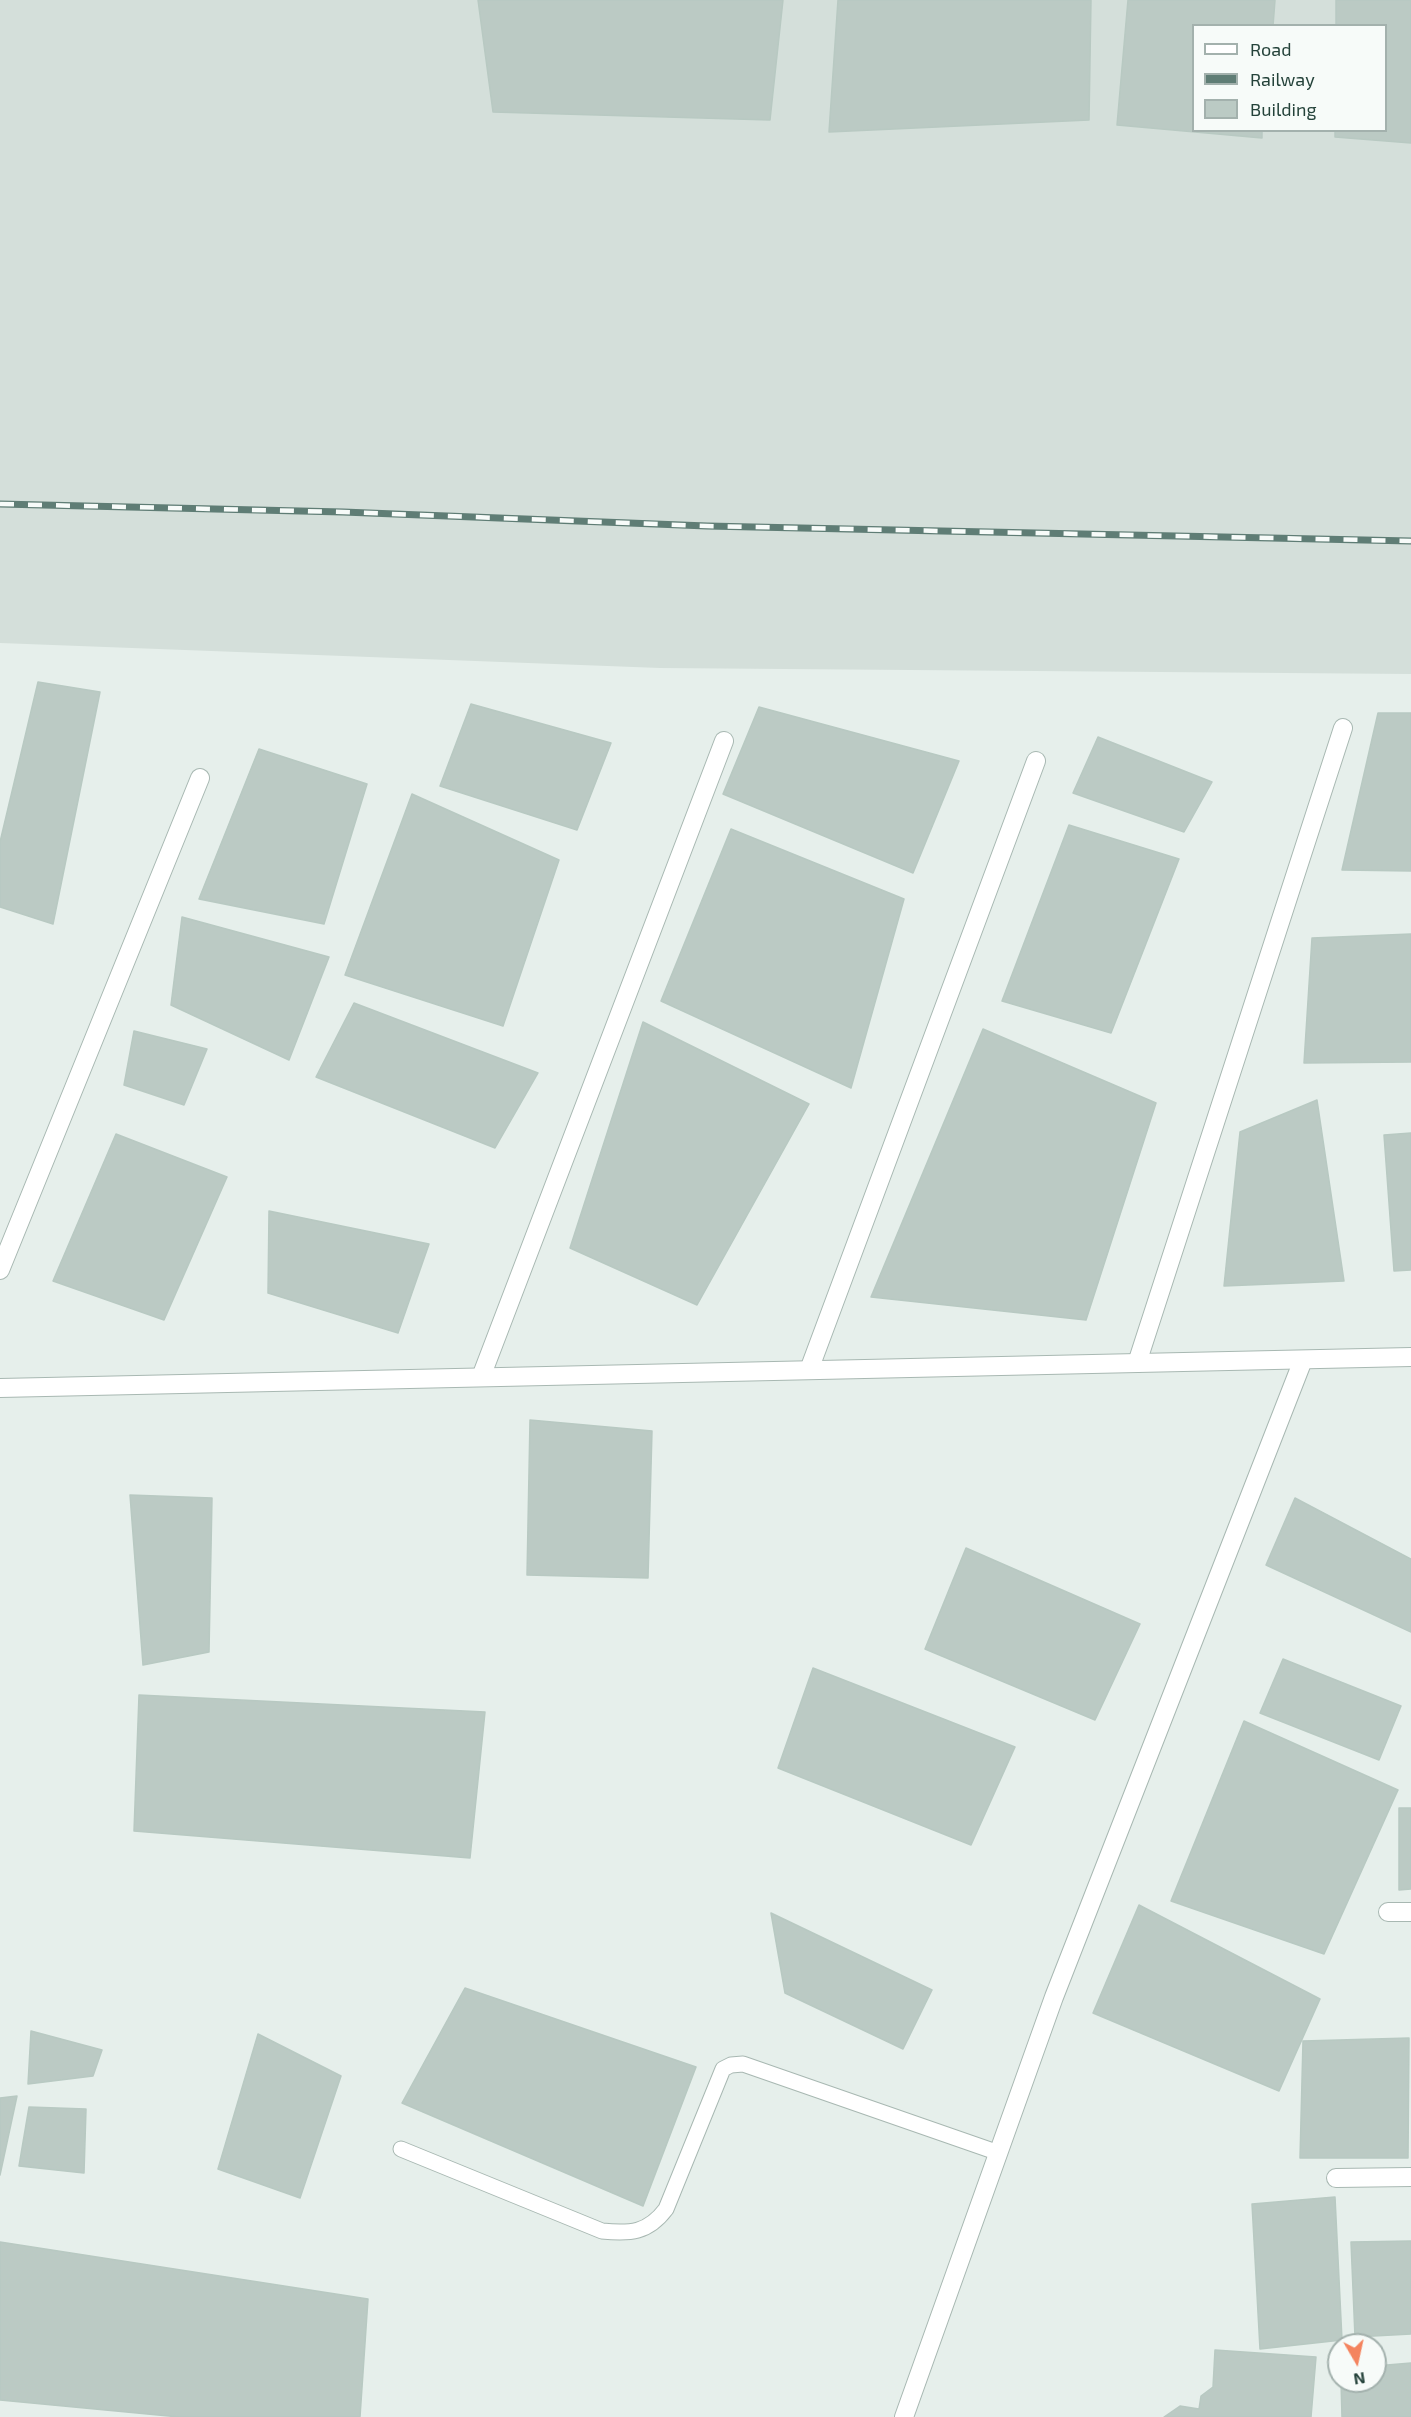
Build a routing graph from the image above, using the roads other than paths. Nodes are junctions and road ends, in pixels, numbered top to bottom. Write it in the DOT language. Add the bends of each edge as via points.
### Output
graph roads {
  1 [pos="1343,728"];
  2 [pos="724,741"];
  3 [pos="1036,761"];
  4 [pos="200,778"];
  5 [pos="0,1270"];
  6 [pos="1411,1357"];
  7 [pos="1303,1360"];
  8 [pos="1137,1363"];
  9 [pos="809,1370"];
  10 [pos="481,1377"];
  11 [pos="0,1388"];
  12 [pos="1388,1912"];
  13 [pos="1411,1912"];
  14 [pos="401,2150"];
  15 [pos="999,2153"];
  16 [pos="1411,2177"];
  17 [pos="1336,2178"];
  18 [pos="904,2417"];
  1 -- 8 [label="street"];
  2 -- 10 [label="street"];
  3 -- 9 [label="street"];
  4 -- 5 [label="street"];
  6 -- 7 [label="street"];
  7 -- 8 [label="street"];
  7 -- 15 [label="street" via="1059,1986"];
  8 -- 9 [label="street"];
  9 -- 10 [label="street"];
  10 -- 11 [label="street"];
  12 -- 13 [label="street"];
  14 -- 15 [label="lane" via="602,2231 642,2229 656,2223 666,2210 723,2069 743,2064"];
  15 -- 18 [label="street"];
  16 -- 17 [label="street"];
}
